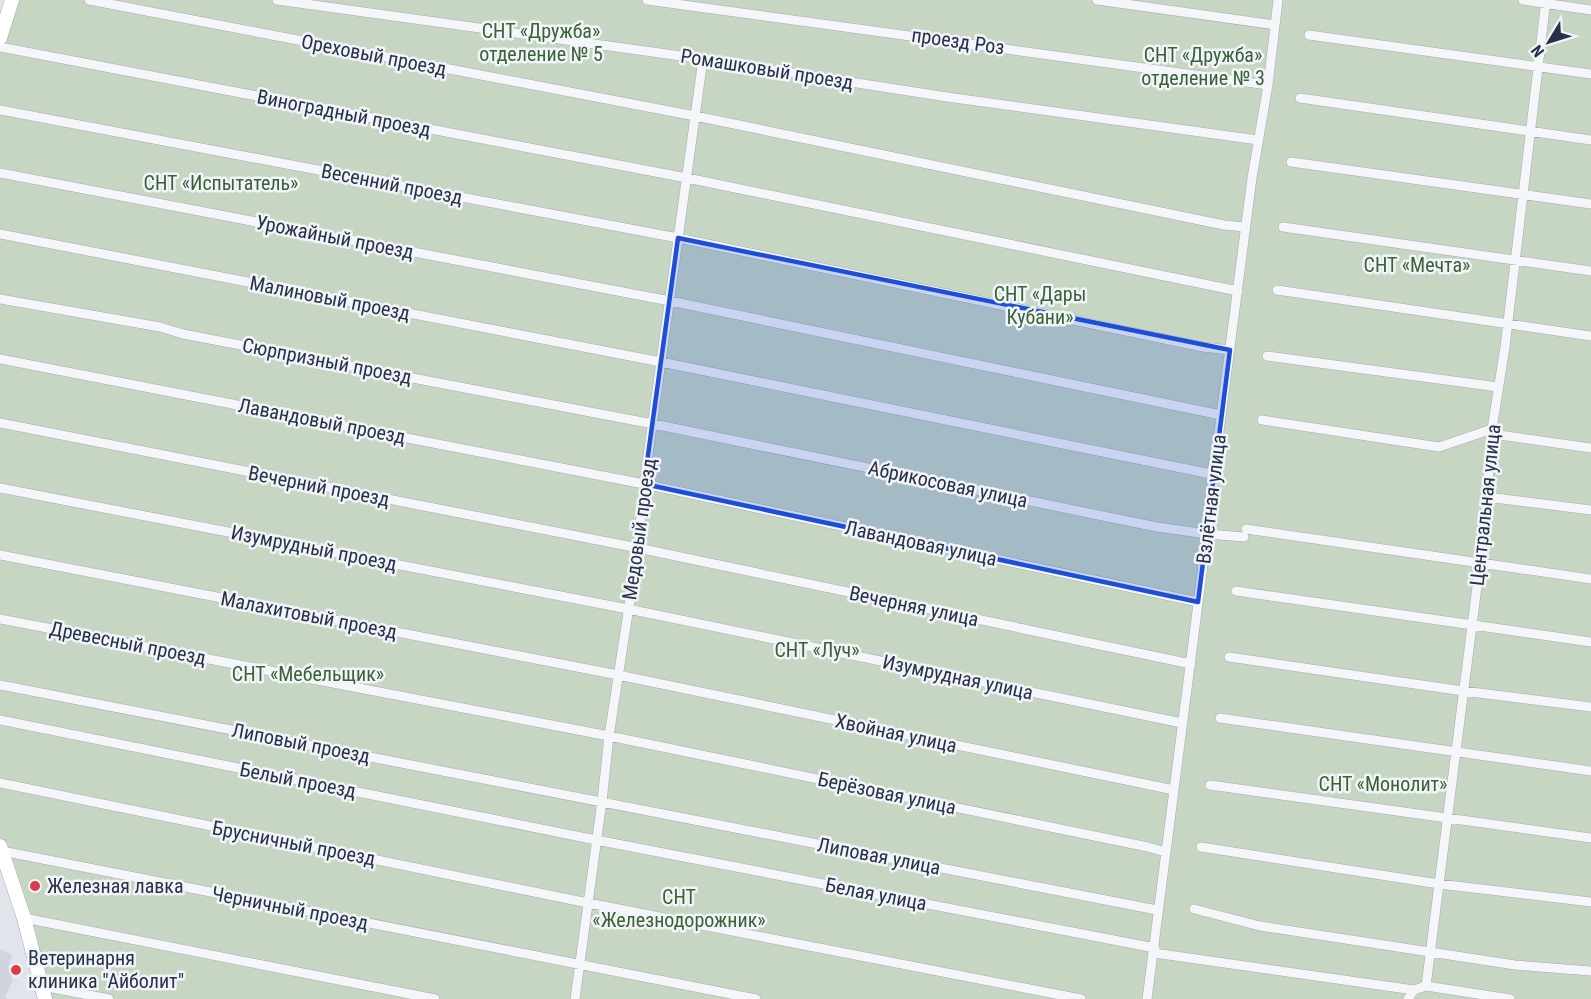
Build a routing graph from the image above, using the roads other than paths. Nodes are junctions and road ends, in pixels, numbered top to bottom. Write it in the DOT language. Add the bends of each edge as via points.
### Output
graph roads {
  1 [pos="12,0"];
  2 [pos="89,0"];
  3 [pos="277,0"];
  4 [pos="647,0"];
  5 [pos="1096,0"];
  6 [pos="1278,0"];
  7 [pos="1523,0"];
  8 [pos="1546,2"];
  9 [pos="343,5"];
  10 [pos="1591,10"];
  11 [pos="1275,25"];
  12 [pos="1309,34"];
  13 [pos="0,38"];
  14 [pos="0,47"];
  15 [pos="703,59"];
  16 [pos="1539,67"];
  17 [pos="1591,74"];
  18 [pos="1268,85"];
  19 [pos="1300,98"];
  20 [pos="0,110"];
  21 [pos="694,116"];
  22 [pos="1532,131"];
  23 [pos="1258,140"];
  24 [pos="1591,140"];
  25 [pos="1291,162"];
  26 [pos="0,173"];
  27 [pos="687,178"];
  28 [pos="1523,194"];
  29 [pos="1591,204"];
  30 [pos="1283,227"];
  31 [pos="1245,228"];
  32 [pos="0,234"];
  33 [pos="678,238"];
  34 [pos="1515,260"];
  35 [pos="1591,271"];
  36 [pos="1277,290"];
  37 [pos="1238,291"];
  38 [pos="0,299"];
  39 [pos="670,301"];
  40 [pos="1508,324"];
  41 [pos="1591,336"];
  42 [pos="1230,350"];
  43 [pos="1267,356"];
  44 [pos="0,359"];
  45 [pos="661,362"];
  46 [pos="1498,387"];
  47 [pos="1221,415"];
  48 [pos="1262,420"];
  49 [pos="0,423"];
  50 [pos="653,424"];
  51 [pos="1492,431"];
  52 [pos="1591,448"];
  53 [pos="1211,474"];
  54 [pos="644,484"];
  55 [pos="0,488"];
  56 [pos="1487,496"];
  57 [pos="1591,510"];
  58 [pos="1207,534"];
  59 [pos="638,548"];
  60 [pos="0,555"];
  61 [pos="1480,563"];
  62 [pos="1591,579"];
  63 [pos="1236,591"];
  64 [pos="1198,602"];
  65 [pos="628,609"];
  66 [pos="0,619"];
  67 [pos="1471,626"];
  68 [pos="1591,642"];
  69 [pos="1229,657"];
  70 [pos="1191,664"];
  71 [pos="618,675"];
  72 [pos="0,685"];
  73 [pos="1462,691"];
  74 [pos="1591,707"];
  75 [pos="1220,718"];
  76 [pos="0,720"];
  77 [pos="1182,723"];
  78 [pos="609,736"];
  79 [pos="1456,751"];
  80 [pos="1591,771"];
  81 [pos="0,783"];
  82 [pos="1210,785"];
  83 [pos="1174,790"];
  84 [pos="602,801"];
  85 [pos="1448,817"];
  86 [pos="1591,838"];
  87 [pos="596,840"];
  88 [pos="1201,847"];
  89 [pos="1,848"];
  90 [pos="1165,852"];
  91 [pos="1439,884"];
  92 [pos="588,903"];
  93 [pos="1591,903"];
  94 [pos="1194,909"];
  95 [pos="1157,910"];
  96 [pos="24,918"];
  97 [pos="1154,951"];
  98 [pos="1430,951"];
  99 [pos="579,964"];
  100 [pos="1591,971"];
  101 [pos="1426,986"];
  102 [pos="1414,990"];
  103 [pos="43,992"];
  104 [pos="109,999"];
  105 [pos="435,999"];
  106 [pos="575,999"];
  107 [pos="756,999"];
  108 [pos="1081,999"];
  109 [pos="1147,999"];
  110 [pos="1408,999"];
  111 [pos="1510,999"];
  1 -- 13 [label="main road"];
  2 -- 21 [label="street, Ореховый проезд"];
  3 -- 9 [label="street, Ромашковый проезд"];
  4 -- 18 [label="street, проезд Роз"];
  5 -- 11 [label="street"];
  6 -- 11 [label="street, Взлётная улица"];
  7 -- 8 [label="street"];
  8 -- 10 [label="street"];
  8 -- 16 [label="street, Центральная улица"];
  9 -- 15 [label="street, Ромашковый проезд"];
  11 -- 18 [label="street, Взлётная улица"];
  12 -- 16 [label="street"];
  14 -- 27 [label="street, Виноградный проезд"];
  15 -- 21 [label="street, Медовый проезд"];
  15 -- 23 [label="street, Ромашковый проезд"];
  16 -- 17 [label="street"];
  16 -- 22 [label="street, Центральная улица"];
  18 -- 23 [label="street, Взлётная улица"];
  19 -- 22 [label="street"];
  20 -- 33 [label="street, Весенний проезд"];
  21 -- 27 [label="street, Медовый проезд"];
  21 -- 31 [label="street, Ореховый проезд"];
  22 -- 24 [label="street"];
  22 -- 28 [label="street, Центральная улица"];
  23 -- 31 [label="street, Взлётная улица"];
  25 -- 28 [label="street"];
  26 -- 39 [label="street, Урожайный проезд"];
  27 -- 33 [label="street, Медовый проезд"];
  27 -- 37 [label="street, Виноградный проезд"];
  28 -- 29 [label="street"];
  28 -- 34 [label="street, Центральная улица"];
  30 -- 34 [label="street"];
  31 -- 37 [label="street, Взлётная улица"];
  32 -- 45 [label="street, Малиновый проезд"];
  33 -- 39 [label="street, Медовый проезд"];
  33 -- 42 [label="street, Весенний проезд"];
  34 -- 35 [label="street"];
  34 -- 40 [label="street, Центральная улица"];
  36 -- 40 [label="street"];
  37 -- 42 [label="street, Взлётная улица"];
  38 -- 50 [label="street, Сюрпризный проезд"];
  39 -- 45 [label="street, Медовый проезд"];
  39 -- 47 [label="street, Урожайный проезд"];
  40 -- 41 [label="street"];
  40 -- 46 [label="street, Центральная улица"];
  42 -- 47 [label="street, Взлётная улица"];
  43 -- 46 [label="street"];
  44 -- 54 [label="street, Лавандовый проезд"];
  45 -- 50 [label="street, Медовый проезд"];
  45 -- 53 [label="street, Малиновый проезд"];
  46 -- 51 [label="street, Центральная улица"];
  47 -- 53 [label="street, Взлётная улица"];
  48 -- 51 [label="street" via="1439,447"];
  49 -- 59 [label="street, Вечерний проезд"];
  50 -- 54 [label="street, Медовый проезд"];
  50 -- 58 [label="street, Абрикосовая улица"];
  51 -- 52 [label="street"];
  51 -- 56 [label="street, Центральная улица"];
  53 -- 58 [label="street, Взлётная улица" via="1214,503"];
  54 -- 59 [label="street, Медовый проезд"];
  54 -- 64 [label="street, Лавандовая улица"];
  55 -- 65 [label="street, Изумрудный проезд"];
  56 -- 57 [label="street"];
  56 -- 61 [label="street, Центральная улица"];
  58 -- 61 [label="street, Абрикосовая улица" via="1245,533"];
  58 -- 64 [label="street, Взлётная улица"];
  59 -- 65 [label="street, Медовый проезд"];
  59 -- 70 [label="street, Вечерняя улица"];
  60 -- 71 [label="street, Малахитовый проезд"];
  61 -- 62 [label="street, Абрикосовая улица"];
  61 -- 67 [label="street, Центральная улица"];
  63 -- 67 [label="street"];
  64 -- 70 [label="street, Взлётная улица"];
  65 -- 71 [label="street, Медовый проезд"];
  65 -- 77 [label="street, Изумрудная улица"];
  66 -- 78 [label="street, Древесный проезд"];
  67 -- 68 [label="street"];
  67 -- 73 [label="street, Центральная улица"];
  69 -- 73 [label="street"];
  70 -- 77 [label="street, Взлётная улица"];
  71 -- 78 [label="street, Медовый проезд"];
  71 -- 83 [label="street, Хвойная улица"];
  72 -- 84 [label="street, Липовый проезд"];
  73 -- 74 [label="street"];
  73 -- 79 [label="street, Центральная улица"];
  75 -- 79 [label="street"];
  76 -- 87 [label="street, Белый проезд"];
  77 -- 83 [label="street, Взлётная улица"];
  78 -- 84 [label="street, Медовый проезд"];
  78 -- 90 [label="street, Берёзовая улица"];
  79 -- 80 [label="street"];
  79 -- 85 [label="street, Центральная улица"];
  81 -- 92 [label="street, Брусничный проезд"];
  82 -- 85 [label="street"];
  83 -- 90 [label="street, Взлётная улица"];
  84 -- 87 [label="street, Медовый проезд"];
  84 -- 95 [label="street, Липовая улица"];
  85 -- 86 [label="street"];
  85 -- 91 [label="street, Центральная улица"];
  87 -- 92 [label="street, Медовый проезд"];
  87 -- 97 [label="street, Белая улица"];
  88 -- 91 [label="street"];
  89 -- 96 [label="main road"];
  89 -- 99 [label="street, Черничный проезд"];
  90 -- 95 [label="street, Взлётная улица"];
  91 -- 93 [label="street"];
  91 -- 98 [label="street, Центральная улица"];
  92 -- 99 [label="street, Медовый проезд"];
  92 -- 108 [label="street, Брусничный проезд"];
  94 -- 98 [label="street" via="1260,926"];
  95 -- 97 [label="street, Взлётная улица"];
  96 -- 103 [label="main road"];
  96 -- 105 [label="street"];
  97 -- 102 [label="street, Белая улица"];
  97 -- 109 [label="street, Взлётная улица"];
  98 -- 100 [label="street" via="1515,965"];
  98 -- 101 [label="street, Центральная улица"];
  99 -- 106 [label="street, Медовый проезд"];
  99 -- 107 [label="street, Черничный проезд"];
  101 -- 102 [label="street"];
  101 -- 111 [label="street"];
  102 -- 110 [label="street"];
  103 -- 104 [label="street"];
}
